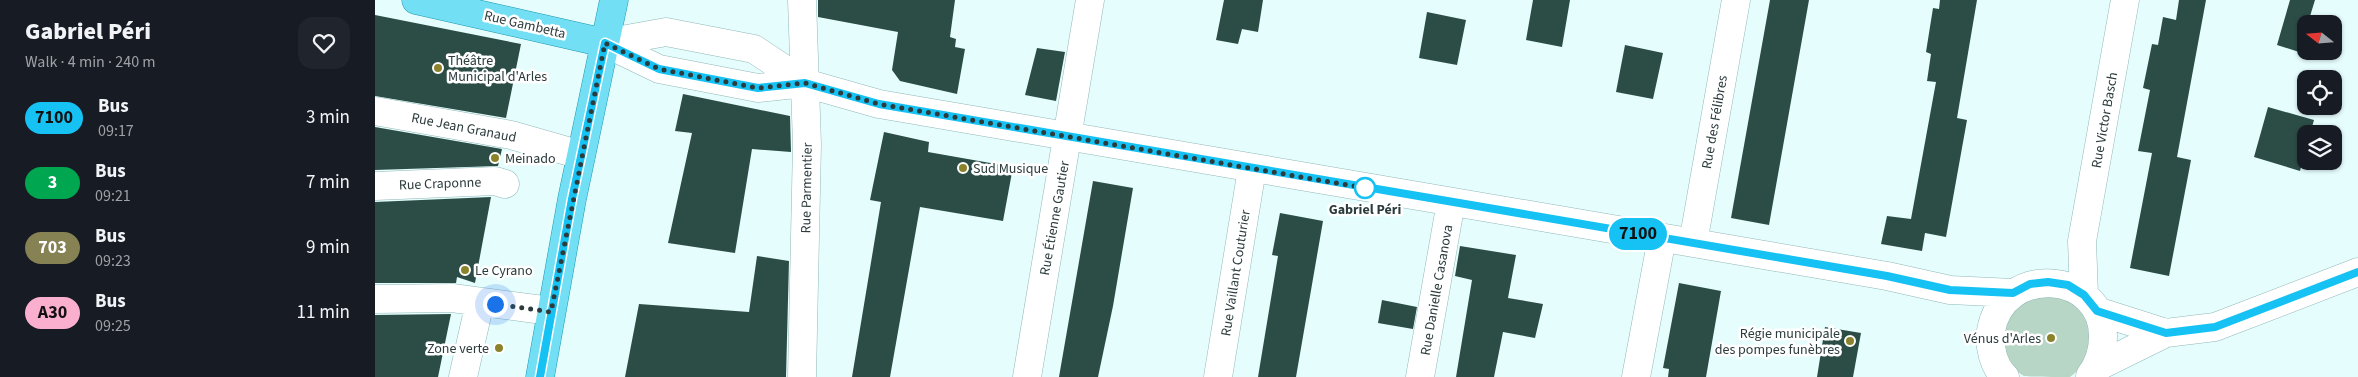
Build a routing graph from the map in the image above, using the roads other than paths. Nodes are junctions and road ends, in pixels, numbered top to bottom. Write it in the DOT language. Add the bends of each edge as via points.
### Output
graph roads {
  1 [pos="416,0"];
  2 [pos="614,0"];
  3 [pos="802,0"];
  4 [pos="1090,0"];
  5 [pos="1736,0"];
  6 [pos="2125,0"];
  7 [pos="605,43"];
  8 [pos="805,83"];
  9 [pos="375,111"];
  10 [pos="1067,138"];
  11 [pos="581,155"];
  12 [pos="1252,169"];
  13 [pos="505,184"];
  14 [pos="375,186"];
  15 [pos="1451,202"];
  16 [pos="1662,238"];
  17 [pos="2082,241"];
  18 [pos="1693,243"];
  19 [pos="2358,272"];
  20 [pos="2048,282"];
  21 [pos="1950,290"];
  22 [pos="2013,293"];
  23 [pos="375,299"];
  24 [pos="480,302"];
  25 [pos="2091,303"];
  26 [pos="551,312"];
  27 [pos="1993,322"];
  28 [pos="2166,333"];
  29 [pos="2092,372"];
  30 [pos="2003,376"];
  31 [pos="463,377"];
  32 [pos="540,377"];
  33 [pos="802,377"];
  34 [pos="1027,377"];
  35 [pos="1218,377"];
  36 [pos="1420,377"];
  37 [pos="1636,377"];
  1 -- 7 [label="main road, Rue Gambetta"];
  2 -- 7 [label="main road"];
  3 -- 8 [label="street, Rue Parmentier"];
  4 -- 10 [label="street, Rue Étienne Gautier"];
  5 -- 18 [label="street, Rue des Félibres"];
  6 -- 17 [label="street, Rue Victor Basch"];
  7 -- 8 [label="street" via="659,69 758,88"];
  7 -- 8 [label="street" via="666,32 754,49"];
  7 -- 11 [label="main road"];
  8 -- 10 [label="street" via="879,104"];
  8 -- 33 [label="street, Rue Parmentier" via="807,144"];
  9 -- 11 [label="street, Rue Jean Granaud" via="511,135"];
  10 -- 12 [label="street"];
  10 -- 34 [label="street, Rue Étienne Gautier"];
  11 -- 26 [label="main road"];
  12 -- 15 [label="street"];
  12 -- 35 [label="street, Rue Vaillant Couturier"];
  13 -- 14 [label="street, Rue Craponne" via="495,181"];
  15 -- 16 [label="street"];
  15 -- 36 [label="street, Rue Danielle Casanova"];
  16 -- 18 [label="street"];
  16 -- 37 [label="street"];
  17 -- 20 [label="street, Rue Victor Basch"];
  17 -- 25 [label="street, Rue Victor Basch"];
  18 -- 21 [label="street"];
  19 -- 28 [label="street" via="2215,327"];
  20 -- 22 [label="street" via="2030,284"];
  20 -- 25 [label="street" via="2068,285"];
  21 -- 22 [label="street"];
  21 -- 27 [label="street"];
  22 -- 27 [label="street" via="2000,306"];
  23 -- 24 [label="street" via="452,298"];
  24 -- 26 [label="street"];
  24 -- 31 [label="street"];
  25 -- 28 [label="street"];
  25 -- 29 [label="street, Rue Victor Basch" via="2103,329 2103,349"];
  26 -- 32 [label="main road"];
  27 -- 30 [label="street" via="1990,340 1993,358"];
  28 -- 29 [label="street"];
}
